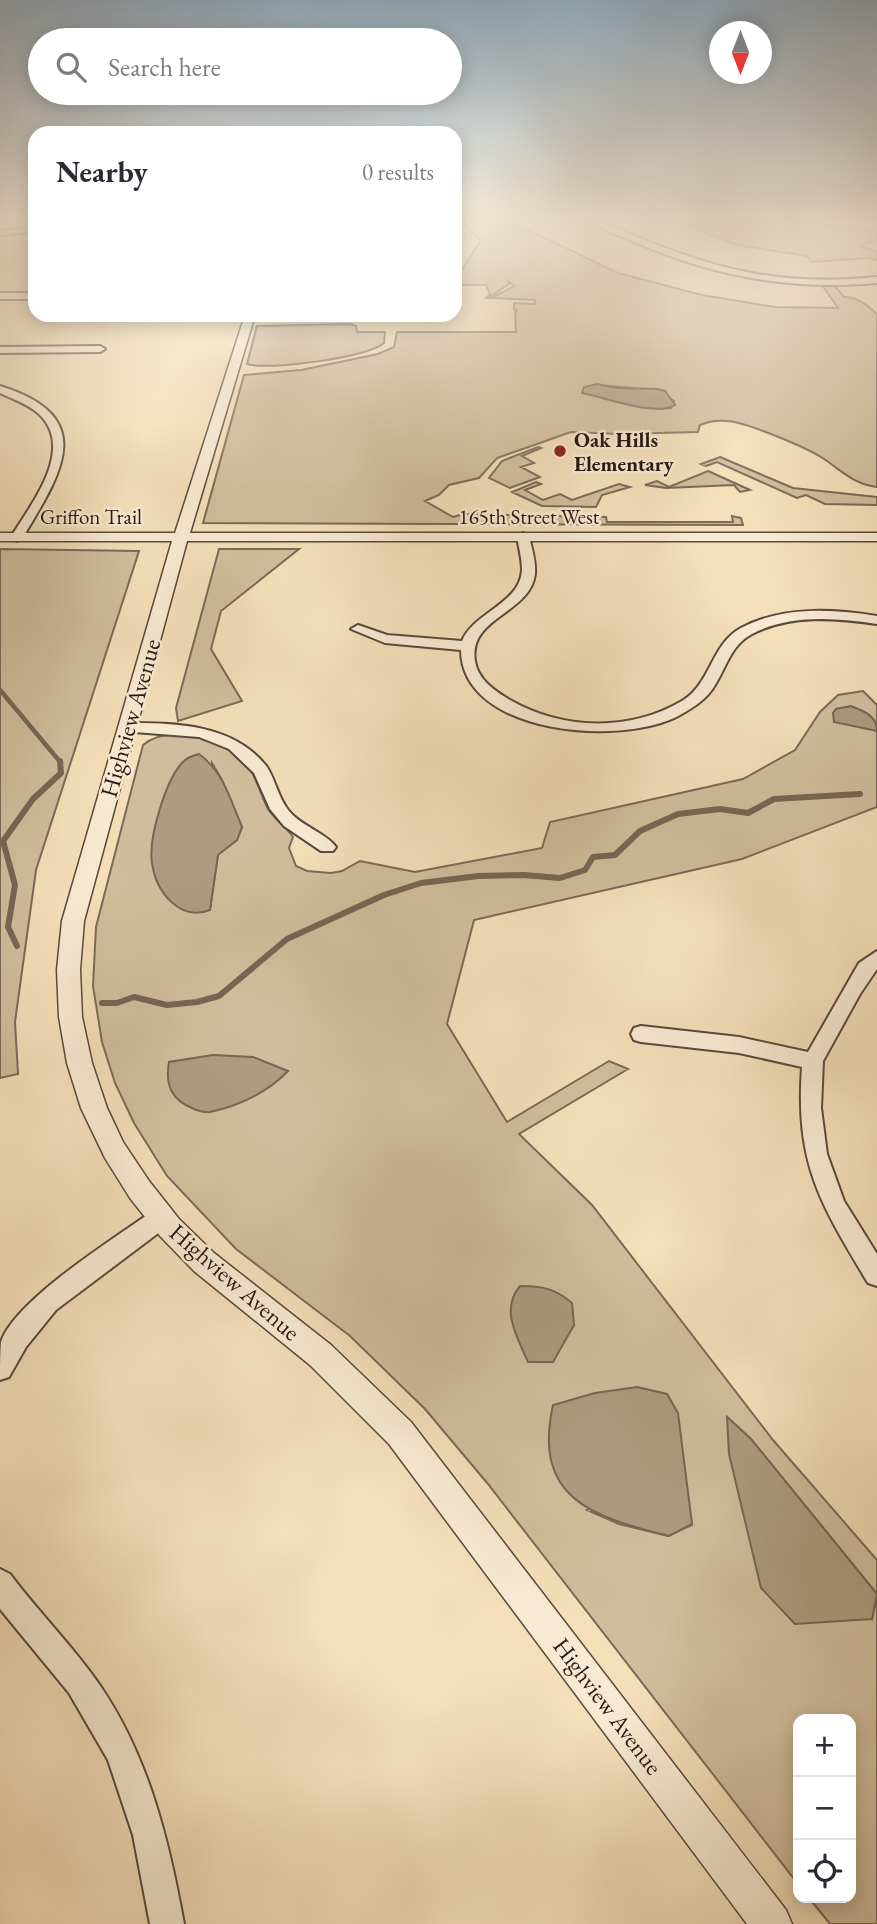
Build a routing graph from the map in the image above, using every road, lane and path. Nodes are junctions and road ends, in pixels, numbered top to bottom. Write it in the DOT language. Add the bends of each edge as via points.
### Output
graph roads {
  1 [pos="248,322"];
  2 [pos="100,349"];
  3 [pos="0,350"];
  4 [pos="0,389"];
  5 [pos="0,537"];
  6 [pos="17,537"];
  7 [pos="181,537"];
  8 [pos="523,537"];
  9 [pos="877,537"];
  10 [pos="877,620"];
  11 [pos="358,629"];
  12 [pos="468,646"];
  13 [pos="127,728"];
  14 [pos="327,848"];
  15 [pos="877,958"];
  16 [pos="641,1034"];
  17 [pos="814,1061"];
  18 [pos="161,1219"];
  19 [pos="877,1275"];
  20 [pos="0,1368"];
  21 [pos="5,1601"];
  22 [pos="167,1924"];
  23 [pos="772,1924"];
  1 -- 7 [label="street, Highview Avenue"];
  2 -- 3 [label="street"];
  4 -- 6 [label="street" via="44,413 61,443 55,468"];
  5 -- 6 [label="street, Griffon Trail"];
  6 -- 7 [label="street, Griffon Trail"];
  7 -- 8 [label="street, 165th Street West"];
  7 -- 13 [label="street, Highview Avenue"];
  8 -- 9 [label="street, 165th Street West"];
  8 -- 12 [label="street" via="528,568 522,591 477,628"];
  10 -- 12 [label="street" via="799,616 745,631 728,644 709,684 694,701 661,718 618,727 569,725 507,705 479,684 471,671"];
  11 -- 12 [label="street" via="385,639"];
  13 -- 14 [label="street" via="185,730 229,743 254,762 288,820"];
  13 -- 18 [label="street, Highview Avenue" via="73,921 67,1001 91,1102 114,1151"];
  15 -- 17 [label="street" via="853,989"];
  16 -- 17 [label="street" via="739,1045"];
  17 -- 19 [label="street" via="810,1108 816,1154 834,1205"];
  18 -- 20 [label="street" via="47,1302 17,1338"];
  18 -- 23 [label="street, Highview Avenue" via="203,1262 355,1386 400,1433"];
  21 -- 22 [label="street" via="65,1661 120,1750 147,1828"];
}
